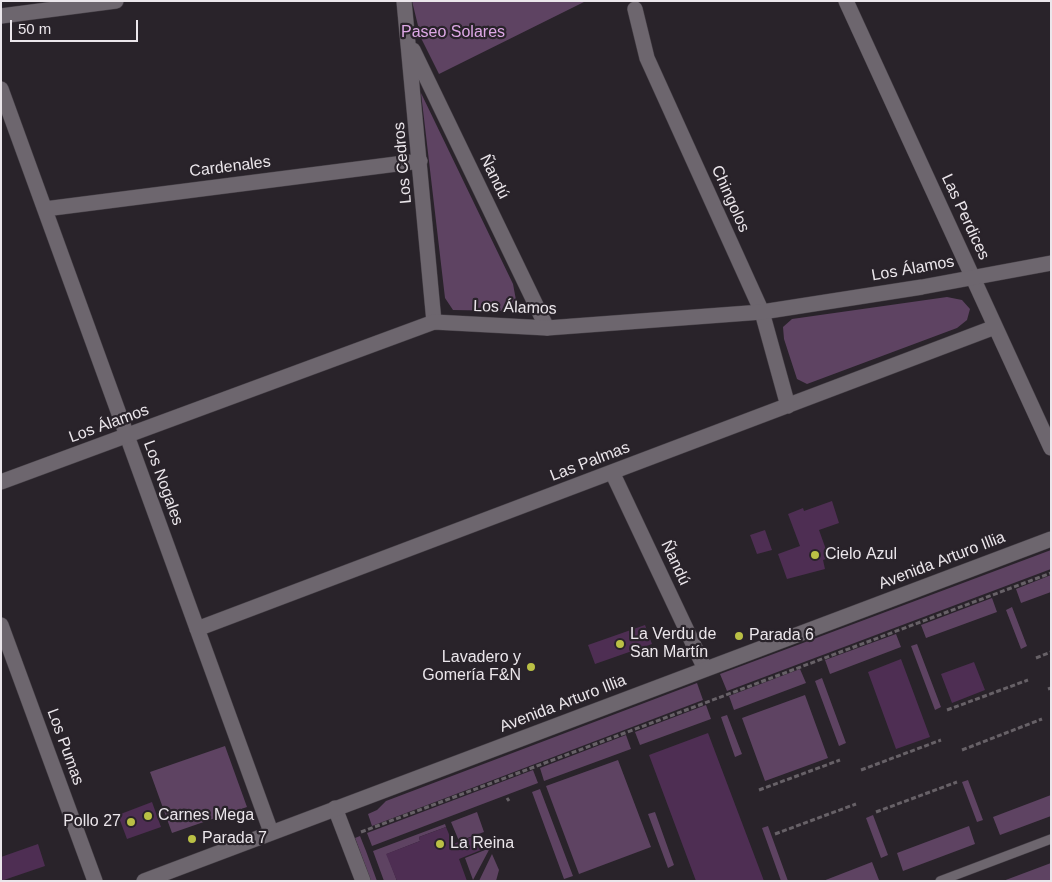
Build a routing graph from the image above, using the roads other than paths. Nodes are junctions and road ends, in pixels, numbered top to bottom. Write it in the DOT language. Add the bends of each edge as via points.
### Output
graph roads {
  1 [pos="116,1"];
  2 [pos="404,1"];
  3 [pos="846,1"];
  4 [pos="635,8"];
  5 [pos="1,16"];
  6 [pos="409,41"];
  7 [pos="1,89"];
  8 [pos="420,161"];
  9 [pos="45,208"];
  10 [pos="1051,263"];
  11 [pos="974,277"];
  12 [pos="762,312"];
  13 [pos="434,322"];
  14 [pos="995,327"];
  15 [pos="547,328"];
  16 [pos="788,406"];
  17 [pos="127,436"];
  18 [pos="1051,448"];
  19 [pos="612,472"];
  20 [pos="1,482"];
  21 [pos="1051,539"];
  22 [pos="1,625"];
  23 [pos="197,629"];
  24 [pos="705,669"];
  25 [pos="335,808"];
  26 [pos="271,832"];
  27 [pos="1051,839"];
  28 [pos="95,881"];
  29 [pos="144,881"];
  30 [pos="363,881"];
  31 [pos="940,881"];
  1 -- 5 [label="street"];
  2 -- 6 [label="street, Los Cedros"];
  3 -- 11 [label="street, Las Perdices"];
  4 -- 12 [label="street, Chingolos" via="647,58"];
  6 -- 8 [label="street, Los Cedros"];
  6 -- 15 [label="street, Ñandú"];
  7 -- 9 [label="street, Los Nogales"];
  8 -- 9 [label="street, Cardenales"];
  8 -- 13 [label="street, Los Cedros"];
  9 -- 17 [label="street, Los Nogales"];
  10 -- 11 [label="street, Los Álamos"];
  11 -- 12 [label="street, Los Álamos"];
  11 -- 14 [label="street, Las Perdices"];
  12 -- 15 [label="street, Los Álamos"];
  12 -- 16 [label="street, Chingolos"];
  13 -- 15 [label="street, Los Álamos"];
  13 -- 17 [label="street, Los Álamos"];
  14 -- 16 [label="street, Las Palmas"];
  14 -- 18 [label="street, Las Perdices"];
  16 -- 19 [label="street, Las Palmas"];
  17 -- 20 [label="street, Los Álamos"];
  17 -- 23 [label="street, Los Nogales"];
  19 -- 23 [label="street, Las Palmas"];
  19 -- 24 [label="street, Ñandú"];
  21 -- 24 [label="street, Avenida Arturo Illia"];
  22 -- 28 [label="street, Los Pumas"];
  23 -- 26 [label="street, Los Nogales"];
  24 -- 25 [label="street, Avenida Arturo Illia"];
  25 -- 26 [label="street, Avenida Arturo Illia"];
  25 -- 30 [label="street"];
  26 -- 29 [label="street, Avenida Arturo Illia"];
  27 -- 31 [label="lane"];
}
